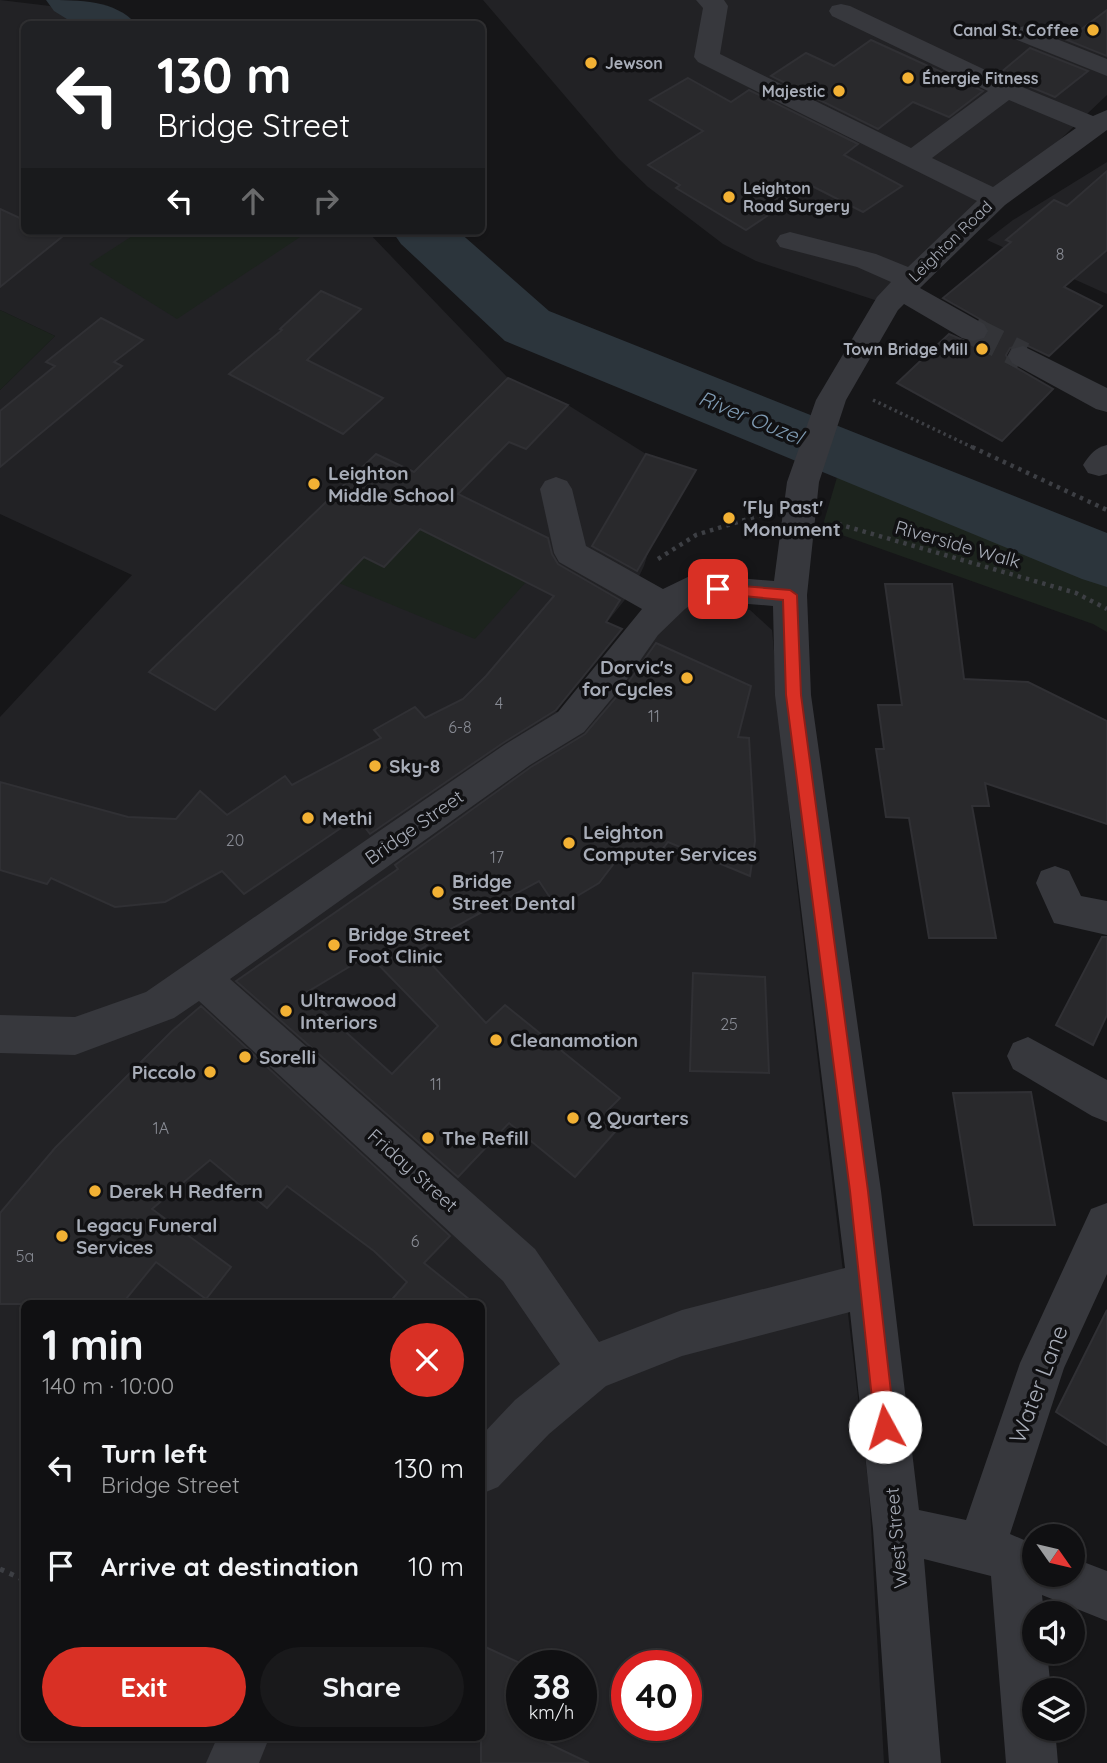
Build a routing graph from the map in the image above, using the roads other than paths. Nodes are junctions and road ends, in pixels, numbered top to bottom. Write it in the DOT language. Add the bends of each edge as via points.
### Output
graph roads {
  1 [pos="709,0"];
  2 [pos="841,11"];
  3 [pos="1024,34"];
  4 [pos="1107,68"];
  5 [pos="1006,90"];
  6 [pos="1101,122"];
  7 [pos="913,159"];
  8 [pos="995,199"];
  9 [pos="790,241"];
  10 [pos="904,284"];
  11 [pos="973,331"];
  12 [pos="1023,356"];
  13 [pos="831,400"];
  14 [pos="1107,401"];
  15 [pos="555,489"];
  16 [pos="790,595"];
  17 [pos="666,607"];
  18 [pos="1055,883"];
  19 [pos="1107,918"];
  20 [pos="214,990"];
  21 [pos="2,1035"];
  22 [pos="1028,1056"];
  23 [pos="1107,1102"];
  24 [pos="1107,1224"];
  25 [pos="868,1285"];
  26 [pos="590,1369"];
  27 [pos="485,1466"];
  28 [pos="897,1529"];
  29 [pos="1021,1563"];
  30 [pos="1107,1596"];
  31 [pos="242,1741"];
  32 [pos="232,1763"];
  33 [pos="915,1763"];
  34 [pos="1032,1763"];
  1 -- 7 [label="street" via="716,6 707,57"];
  2 -- 5 [label="street"];
  3 -- 4 [label="street"];
  5 -- 6 [label="street"];
  5 -- 7 [label="street"];
  6 -- 8 [label="street, Leighton Road"];
  7 -- 8 [label="street"];
  8 -- 10 [label="street, Leighton Road"];
  9 -- 10 [label="street" via="866,260"];
  10 -- 11 [label="street"];
  10 -- 13 [label="street, Leighton Road" via="874,323"];
  12 -- 14 [label="street"];
  13 -- 16 [label="street, West Street" via="800,497"];
  15 -- 17 [label="street" via="571,553"];
  16 -- 17 [label="street, Bridge Street" via="694,587"];
  16 -- 25 [label="street, West Street" via="793,695"];
  17 -- 21 [label="street, Bridge Street" via="646,625 571,722 160,1005 75,1036"];
  18 -- 19 [label="street" via="1068,911"];
  20 -- 26 [label="street, Friday Street" via="519,1265"];
  22 -- 23 [label="street"];
  24 -- 29 [label="street, Water Lane" via="1043,1363"];
  25 -- 26 [label="street" via="682,1333"];
  25 -- 28 [label="street, West Street"];
  26 -- 27 [label="street" via="532,1417"];
  28 -- 29 [label="street"];
  28 -- 33 [label="street, West Street"];
  29 -- 30 [label="street"];
  29 -- 34 [label="street"];
  31 -- 32 [label="street"];
}
